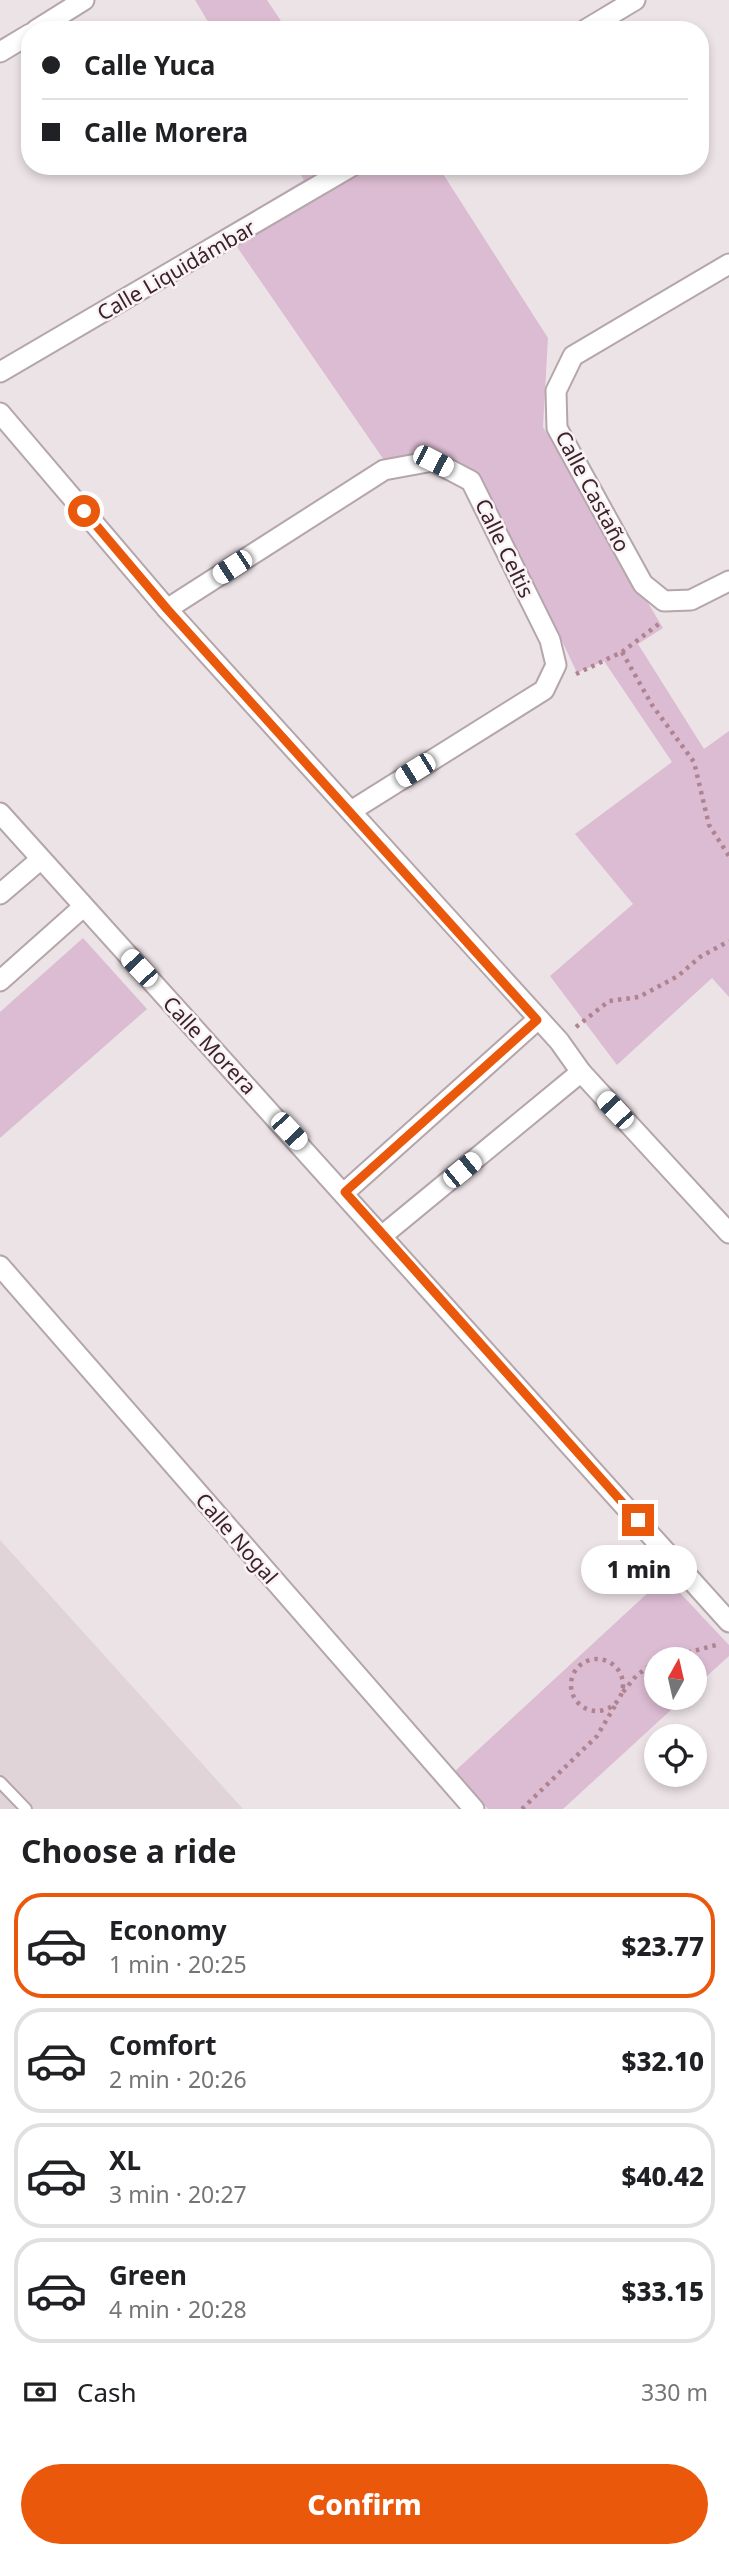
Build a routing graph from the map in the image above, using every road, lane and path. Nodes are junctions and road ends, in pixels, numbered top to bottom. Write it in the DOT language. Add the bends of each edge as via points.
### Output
graph roads {
  1 [pos="84,0"];
  2 [pos="635,0"];
  3 [pos="50,21"];
  4 [pos="600,21"];
  5 [pos="21,39"];
  6 [pos="0,52"];
  7 [pos="337,175"];
  8 [pos="729,264"];
  9 [pos="0,372"];
  10 [pos="0,413"];
  11 [pos="729,581"];
  12 [pos="691,600"];
  13 [pos="167,609"];
  14 [pos="622,652"];
  15 [pos="544,690"];
  16 [pos="351,811"];
  17 [pos="0,813"];
  18 [pos="729,856"];
  19 [pos="41,859"];
  20 [pos="0,894"];
  21 [pos="83,907"];
  22 [pos="729,941"];
  23 [pos="0,981"];
  24 [pos="537,1020"];
  25 [pos="559,1041"];
  26 [pos="581,1072"];
  27 [pos="345,1192"];
  28 [pos="725,1222"];
  29 [pos="383,1236"];
  30 [pos="0,1266"];
  31 [pos="729,1622"];
  32 [pos="729,1642"];
  33 [pos="707,1648"];
  34 [pos="644,1669"];
  35 [pos="622,1692"];
  36 [pos="618,1700"];
  37 [pos="0,1782"];
  38 [pos="26,1809"];
  39 [pos="474,1809"];
  40 [pos="522,1809"];
  1 -- 3 [label="street"];
  2 -- 4 [label="street"];
  5 -- 6 [label="street"];
  7 -- 9 [label="street, Calle Liquidámbar"];
  8 -- 12 [label="street, Calle Castaño" via="573,356 556,391 557,428 643,584 664,601"];
  10 -- 13 [label="street"];
  11 -- 12 [label="street"];
  12 -- 14 [label="path"];
  13 -- 15 [label="street, Calle Celtis" via="384,470 433,461 471,481 550,640 556,665"];
  13 -- 16 [label="street"];
  14 -- 15 [label="path"];
  14 -- 18 [label="path" via="652,705 694,762 709,825"];
  15 -- 16 [label="street"];
  16 -- 24 [label="street"];
  17 -- 19 [label="street, Calle Morera"];
  19 -- 20 [label="street"];
  19 -- 21 [label="street, Calle Morera"];
  21 -- 23 [label="street"];
  21 -- 27 [label="street, Calle Morera"];
  22 -- 25 [label="path" via="639,998 609,1001"];
  24 -- 25 [label="street"];
  24 -- 27 [label="street"];
  25 -- 26 [label="street"];
  26 -- 28 [label="street"];
  26 -- 29 [label="street"];
  27 -- 29 [label="street, Calle Morera"];
  29 -- 31 [label="street, Calle Morera"];
  30 -- 39 [label="street, Calle Nogal"];
  32 -- 33 [label="path"];
  34 -- 35 [label="path"];
  35 -- 36 [label="path"];
  35 -- 36 [label="path" via="616,1667 599,1659 582,1663 571,1678 573,1696 585,1709 603,1711"];
  36 -- 40 [label="path" via="597,1736"];
  37 -- 38 [label="lane"];
}
